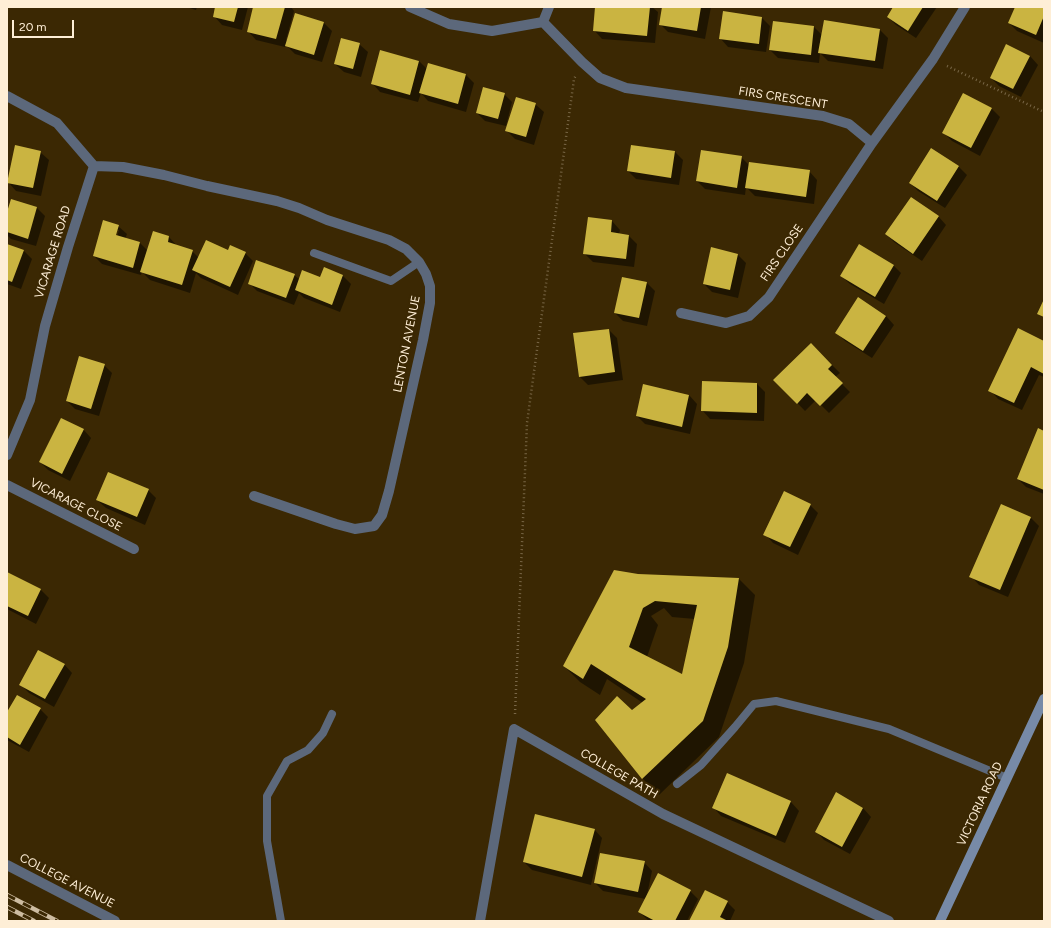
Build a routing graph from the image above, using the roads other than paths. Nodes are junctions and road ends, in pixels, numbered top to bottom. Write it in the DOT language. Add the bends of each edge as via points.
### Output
graph roads {
  1 [pos="410,7"];
  2 [pos="548,7"];
  3 [pos="966,7"];
  4 [pos="542,22"];
  5 [pos="7,96"];
  6 [pos="872,143"];
  7 [pos="94,166"];
  8 [pos="314,253"];
  9 [pos="419,262"];
  10 [pos="681,313"];
  11 [pos="7,454"];
  12 [pos="7,485"];
  13 [pos="254,496"];
  14 [pos="134,549"];
  15 [pos="1044,698"];
  16 [pos="332,714"];
  17 [pos="1007,778"];
  18 [pos="678,784"];
  19 [pos="7,865"];
  20 [pos="115,921"];
  21 [pos="281,921"];
  22 [pos="480,921"];
  23 [pos="889,921"];
  24 [pos="940,921"];
  1 -- 4 [label="street" via="449,24 492,31"];
  2 -- 4 [label="street"];
  3 -- 6 [label="street" via="933,59"];
  4 -- 6 [label="street, FIRS CRESCENT" via="600,78 626,88 823,116 849,124"];
  5 -- 7 [label="street" via="57,123"];
  6 -- 10 [label="street, FIRS CLOSE" via="769,297 749,316 726,323"];
  7 -- 9 [label="street, LENTON AVENUE" via="123,167 277,201 389,240 406,249"];
  7 -- 11 [label="street, VICARAGE ROAD" via="45,326 30,400"];
  8 -- 9 [label="lane" via="391,281"];
  9 -- 13 [label="street, LENTON AVENUE" via="430,286 430,303 382,515 374,526 355,529"];
  12 -- 14 [label="street, VICARAGE CLOSE"];
  15 -- 17 [label="street, VICTORIA ROAD"];
  16 -- 21 [label="lane" via="322,733 308,750 287,761 267,796 267,841"];
  17 -- 18 [label="lane" via="889,729 776,701 754,704 701,765"];
  17 -- 24 [label="street, VICTORIA ROAD"];
  19 -- 20 [label="street, COLLEGE AVENUE"];
  22 -- 23 [label="street, COLLEGE PATH" via="514,729 663,814"];
}
